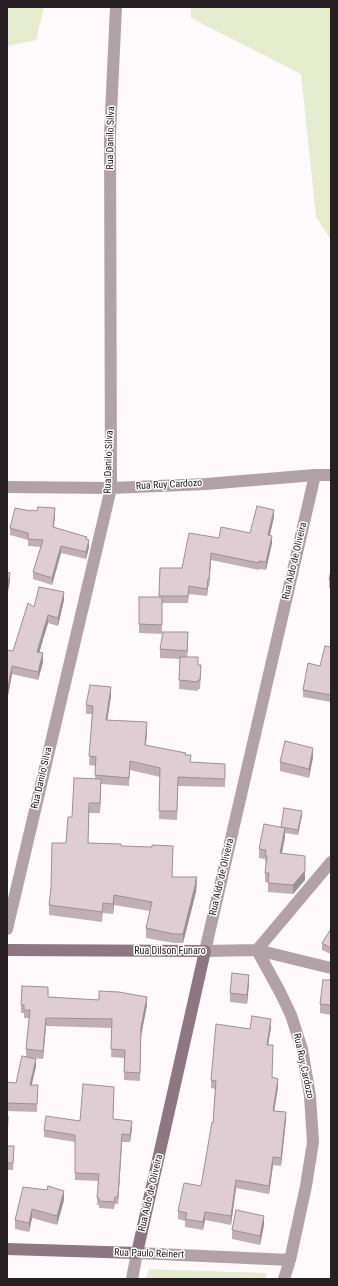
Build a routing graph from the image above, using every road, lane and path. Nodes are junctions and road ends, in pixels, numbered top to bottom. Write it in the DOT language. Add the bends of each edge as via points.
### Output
graph roads {
  1 [pos="116,7"];
  2 [pos="315,475"];
  3 [pos="331,476"];
  4 [pos="7,487"];
  5 [pos="110,488"];
  6 [pos="331,862"];
  7 [pos="7,929"];
  8 [pos="7,950"];
  9 [pos="257,950"];
  10 [pos="205,951"];
  11 [pos="331,968"];
  12 [pos="7,1250"];
  13 [pos="137,1254"];
  14 [pos="290,1260"];
  15 [pos="132,1279"];
  16 [pos="284,1279"];
  1 -- 5 [label="street, Rua Danilo Silva" via="110,135"];
  2 -- 3 [label="street, Rua Ruy Cardozo"];
  2 -- 5 [label="street, Rua Ruy Cardozo" via="206,484"];
  2 -- 10 [label="street, Rua Aldo de Oliveira"];
  4 -- 5 [label="street, Rua Ruy Cardozo"];
  5 -- 7 [label="street, Rua Danilo Silva"];
  6 -- 9 [label="street"];
  8 -- 10 [label="street, Rua Dilson Funaro"];
  9 -- 10 [label="street, Rua Dilson Funaro"];
  9 -- 11 [label="street, Rua Dilson Funaro"];
  9 -- 14 [label="street, Rua Ruy Cardozo" via="291,1015 302,1049 310,1096 312,1142 306,1186"];
  10 -- 13 [label="street, Rua Aldo de Oliveira"];
  12 -- 13 [label="street, Rua Paulo Reinert"];
  13 -- 14 [label="street, Rua Paulo Reinert"];
  13 -- 15 [label="street, Rua Aldo de Oliveira"];
  14 -- 16 [label="street, Rua Ruy Cardozo"];
}
